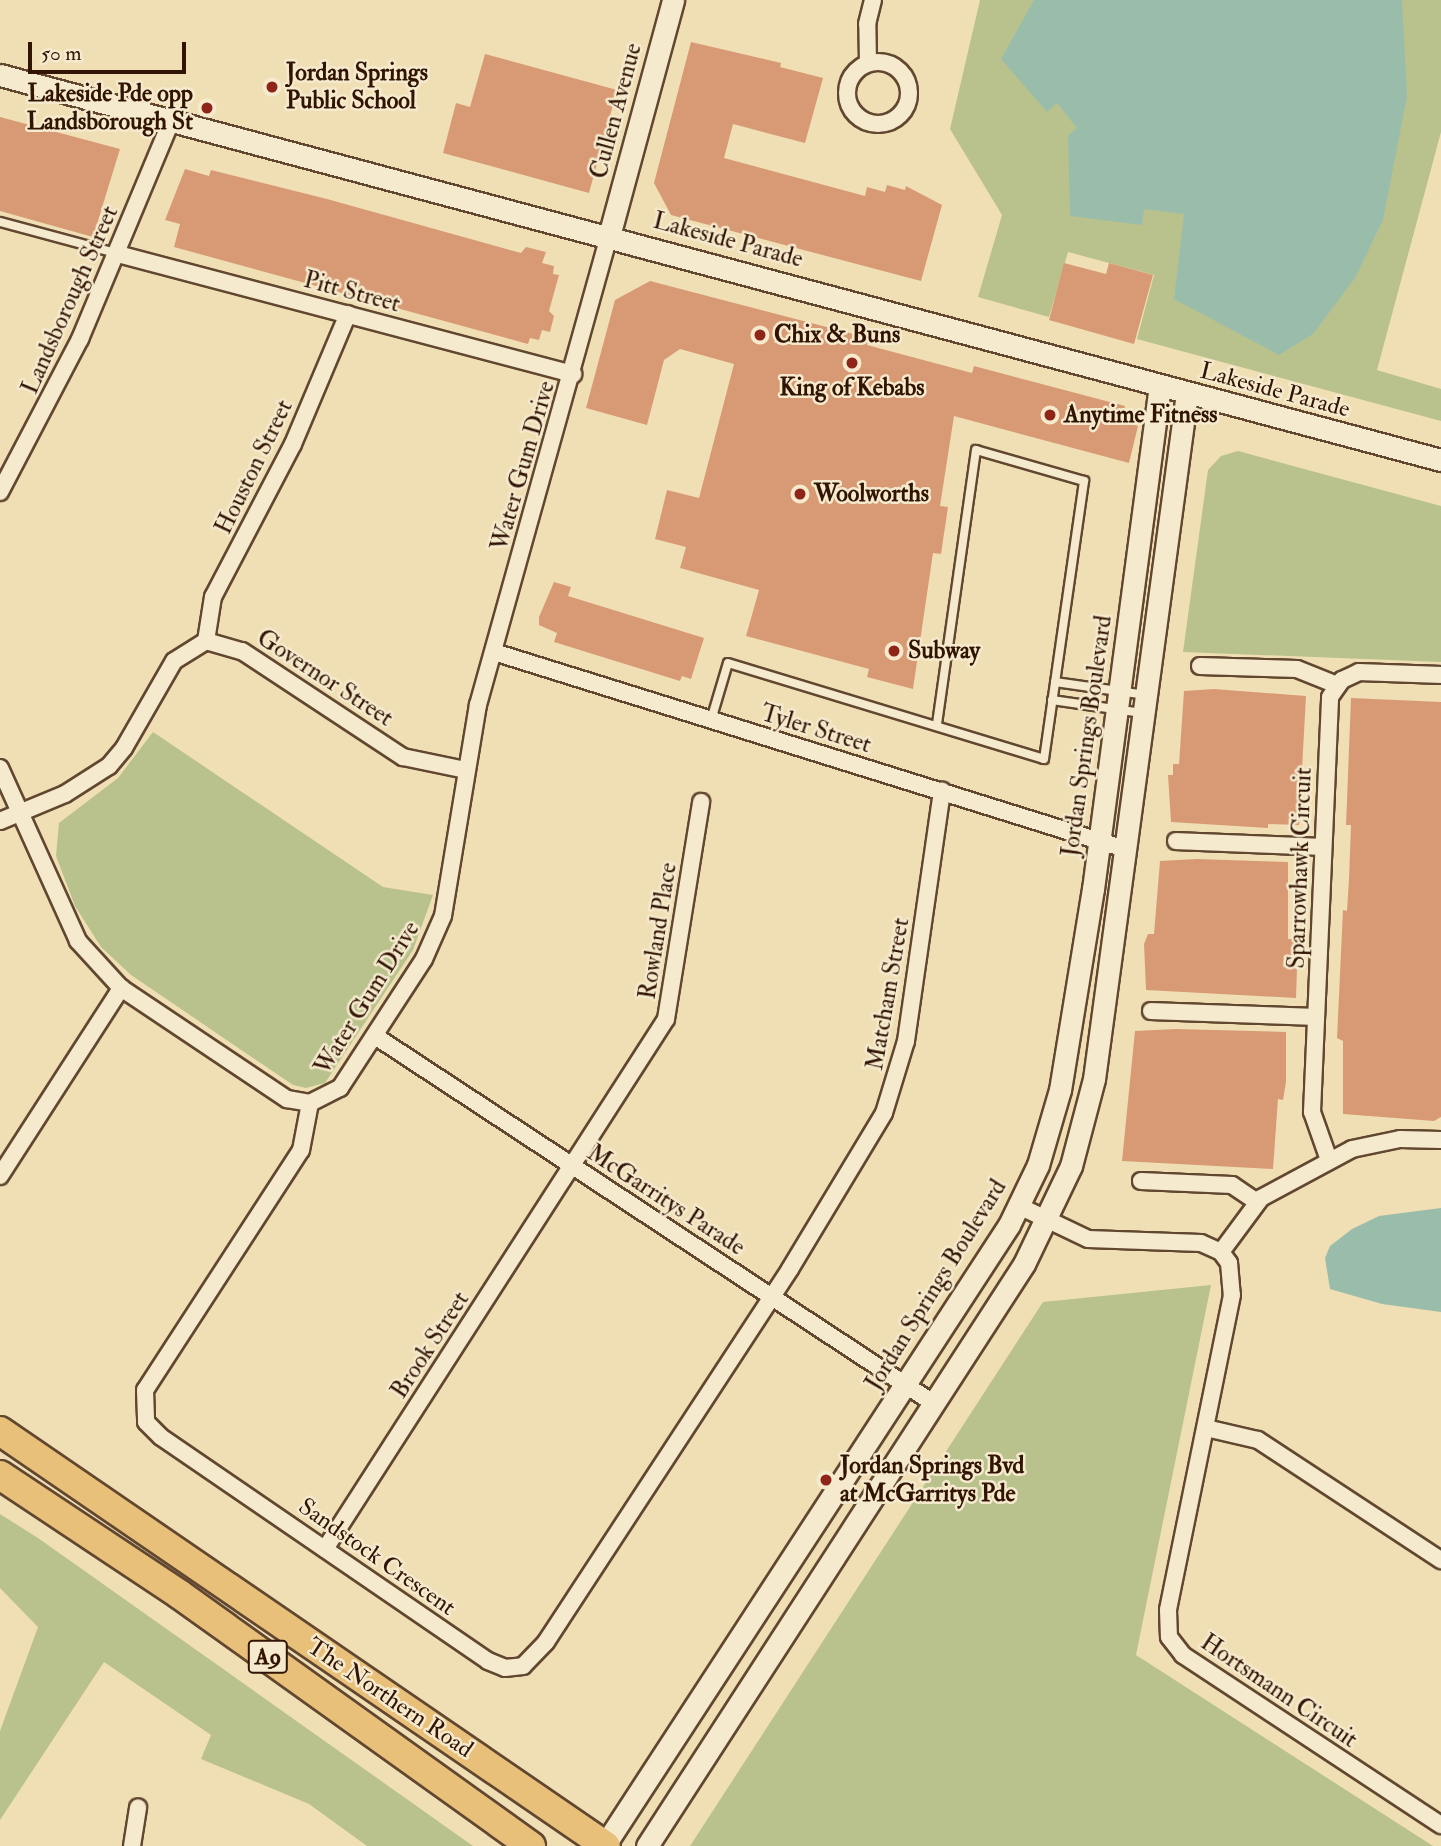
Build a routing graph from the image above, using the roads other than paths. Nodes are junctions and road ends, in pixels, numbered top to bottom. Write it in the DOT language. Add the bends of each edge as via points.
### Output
graph roads {
  1 [pos="673,0"];
  2 [pos="873,0"];
  3 [pos="868,63"];
  4 [pos="0,75"];
  5 [pos="171,121"];
  6 [pos="0,222"];
  7 [pos="609,236"];
  8 [pos="118,254"];
  9 [pos="348,314"];
  10 [pos="573,374"];
  11 [pos="1160,385"];
  12 [pos="1187,393"];
  13 [pos="1441,460"];
  14 [pos="0,492"];
  15 [pos="206,641"];
  16 [pos="494,652"];
  17 [pos="1200,666"];
  18 [pos="1441,675"];
  19 [pos="1055,682"];
  20 [pos="1337,685"];
  21 [pos="1052,700"];
  22 [pos="1118,700"];
  23 [pos="1147,704"];
  24 [pos="711,720"];
  25 [pos="937,725"];
  26 [pos="0,768"];
  27 [pos="466,770"];
  28 [pos="942,791"];
  29 [pos="701,802"];
  30 [pos="22,813"];
  31 [pos="0,821"];
  32 [pos="1099,840"];
  33 [pos="1176,841"];
  34 [pos="1323,847"];
  35 [pos="1125,849"];
  36 [pos="121,988"];
  37 [pos="1151,1011"];
  38 [pos="1316,1017"];
  39 [pos="375,1036"];
  40 [pos="310,1103"];
  41 [pos="1441,1140"];
  42 [pos="1329,1160"];
  43 [pos="573,1166"];
  44 [pos="0,1176"];
  45 [pos="1141,1181"];
  46 [pos="1257,1202"];
  47 [pos="1019,1206"];
  48 [pos="1048,1221"];
  49 [pos="1221,1252"];
  50 [pos="771,1296"];
  51 [pos="905,1384"];
  52 [pos="933,1403"];
  53 [pos="1206,1428"];
  54 [pos="0,1431"];
  55 [pos="0,1475"];
  56 [pos="325,1549"];
  57 [pos="1441,1560"];
  58 [pos="138,1807"];
  59 [pos="1441,1825"];
  60 [pos="132,1846"];
  61 [pos="531,1846"];
  62 [pos="605,1846"];
  63 [pos="647,1846"];
  1 -- 7 [label="street, Cullen Avenue"];
  2 -- 3 [label="street" via="867,24"];
  4 -- 5 [label="street, Lakeside Parade"];
  5 -- 7 [label="street, Lakeside Parade"];
  5 -- 8 [label="street, Landsborough Street"];
  6 -- 8 [label="lane"];
  7 -- 10 [label="street, Water Gum Drive"];
  7 -- 11 [label="street, Lakeside Parade"];
  8 -- 9 [label="street, Pitt Street"];
  8 -- 14 [label="street, Landsborough Street" via="52,398"];
  9 -- 10 [label="street, Pitt Street"];
  9 -- 15 [label="street, Houston Street" via="293,444 213,597"];
  10 -- 16 [label="street, Water Gum Drive"];
  11 -- 12 [label="street, Lakeside Parade"];
  11 -- 22 [label="street, Jordan Springs Boulevard"];
  12 -- 13 [label="street, Lakeside Parade"];
  12 -- 23 [label="street"];
  15 -- 27 [label="street, Governor Street" via="242,650 403,757"];
  15 -- 30 [label="street" via="174,661 124,748 108,766 65,794"];
  16 -- 24 [label="street, Tyler Street"];
  16 -- 27 [label="street, Water Gum Drive"];
  17 -- 20 [label="street" via="1297,669"];
  18 -- 20 [label="street" via="1359,673"];
  19 -- 21 [label="lane"];
  19 -- 22 [label="lane"];
  19 -- 25 [label="lane" via="1084,481 976,450"];
  20 -- 34 [label="street, Sparrowhawk Circuit" via="1328,705"];
  21 -- 22 [label="lane"];
  21 -- 25 [label="lane" via="1044,760"];
  22 -- 23 [label="lane"];
  22 -- 23 [label="lane"];
  22 -- 32 [label="street, Jordan Springs Boulevard"];
  23 -- 35 [label="street"];
  24 -- 25 [label="lane" via="728,663"];
  24 -- 28 [label="street, Tyler Street"];
  26 -- 30 [label="street, Water Gum Drive"];
  27 -- 39 [label="street, Water Gum Drive" via="443,916 424,960"];
  28 -- 32 [label="street, Tyler Street"];
  28 -- 50 [label="street, Matcham Street" via="905,1041 893,1092 866,1149"];
  29 -- 43 [label="street, Rowland Place" via="666,1019"];
  30 -- 31 [label="street"];
  30 -- 36 [label="street, Water Gum Drive" via="78,941"];
  32 -- 35 [label="street, Tyler Street"];
  32 -- 47 [label="street, Jordan Springs Boulevard" via="1059,1090 1046,1143"];
  33 -- 34 [label="street"];
  34 -- 38 [label="street, Sparrowhawk Circuit"];
  35 -- 48 [label="street" via="1088,1110"];
  36 -- 40 [label="street, Water Gum Drive" via="278,1094"];
  36 -- 44 [label="street"];
  37 -- 38 [label="street"];
  38 -- 42 [label="street, Sparrowhawk Circuit" via="1312,1112"];
  39 -- 40 [label="street, Water Gum Drive" via="340,1087"];
  39 -- 43 [label="street, McGarritys Parade"];
  40 -- 56 [label="street, Sandstock Crescent" via="301,1150 152,1378 145,1390 143,1411 146,1422 161,1437"];
  41 -- 42 [label="street" via="1383,1141"];
  42 -- 46 [label="street"];
  43 -- 50 [label="street, McGarritys Parade"];
  43 -- 56 [label="street, Brook Street"];
  45 -- 46 [label="street" via="1232,1185"];
  46 -- 49 [label="street"];
  47 -- 48 [label="street"];
  47 -- 51 [label="street, Jordan Springs Boulevard"];
  48 -- 49 [label="street" via="1088,1239 1191,1241"];
  48 -- 52 [label="street"];
  49 -- 53 [label="street, Hortsmann Circuit" via="1229,1263 1233,1284"];
  50 -- 51 [label="street, McGarritys Parade"];
  50 -- 56 [label="street, Sandstock Crescent" via="539,1653 523,1666 505,1668 488,1661"];
  51 -- 52 [label="street, McGarritys Parade"];
  51 -- 62 [label="street, Jordan Springs Boulevard"];
  52 -- 63 [label="street"];
  53 -- 57 [label="street" via="1258,1440"];
  53 -- 59 [label="street, Hortsmann Circuit" via="1168,1610 1173,1644"];
  54 -- 62 [label="highway, The Northern Road / A9"];
  55 -- 61 [label="highway, The Northern Road / A9" via="179,1594"];
  58 -- 60 [label="street"];
}
